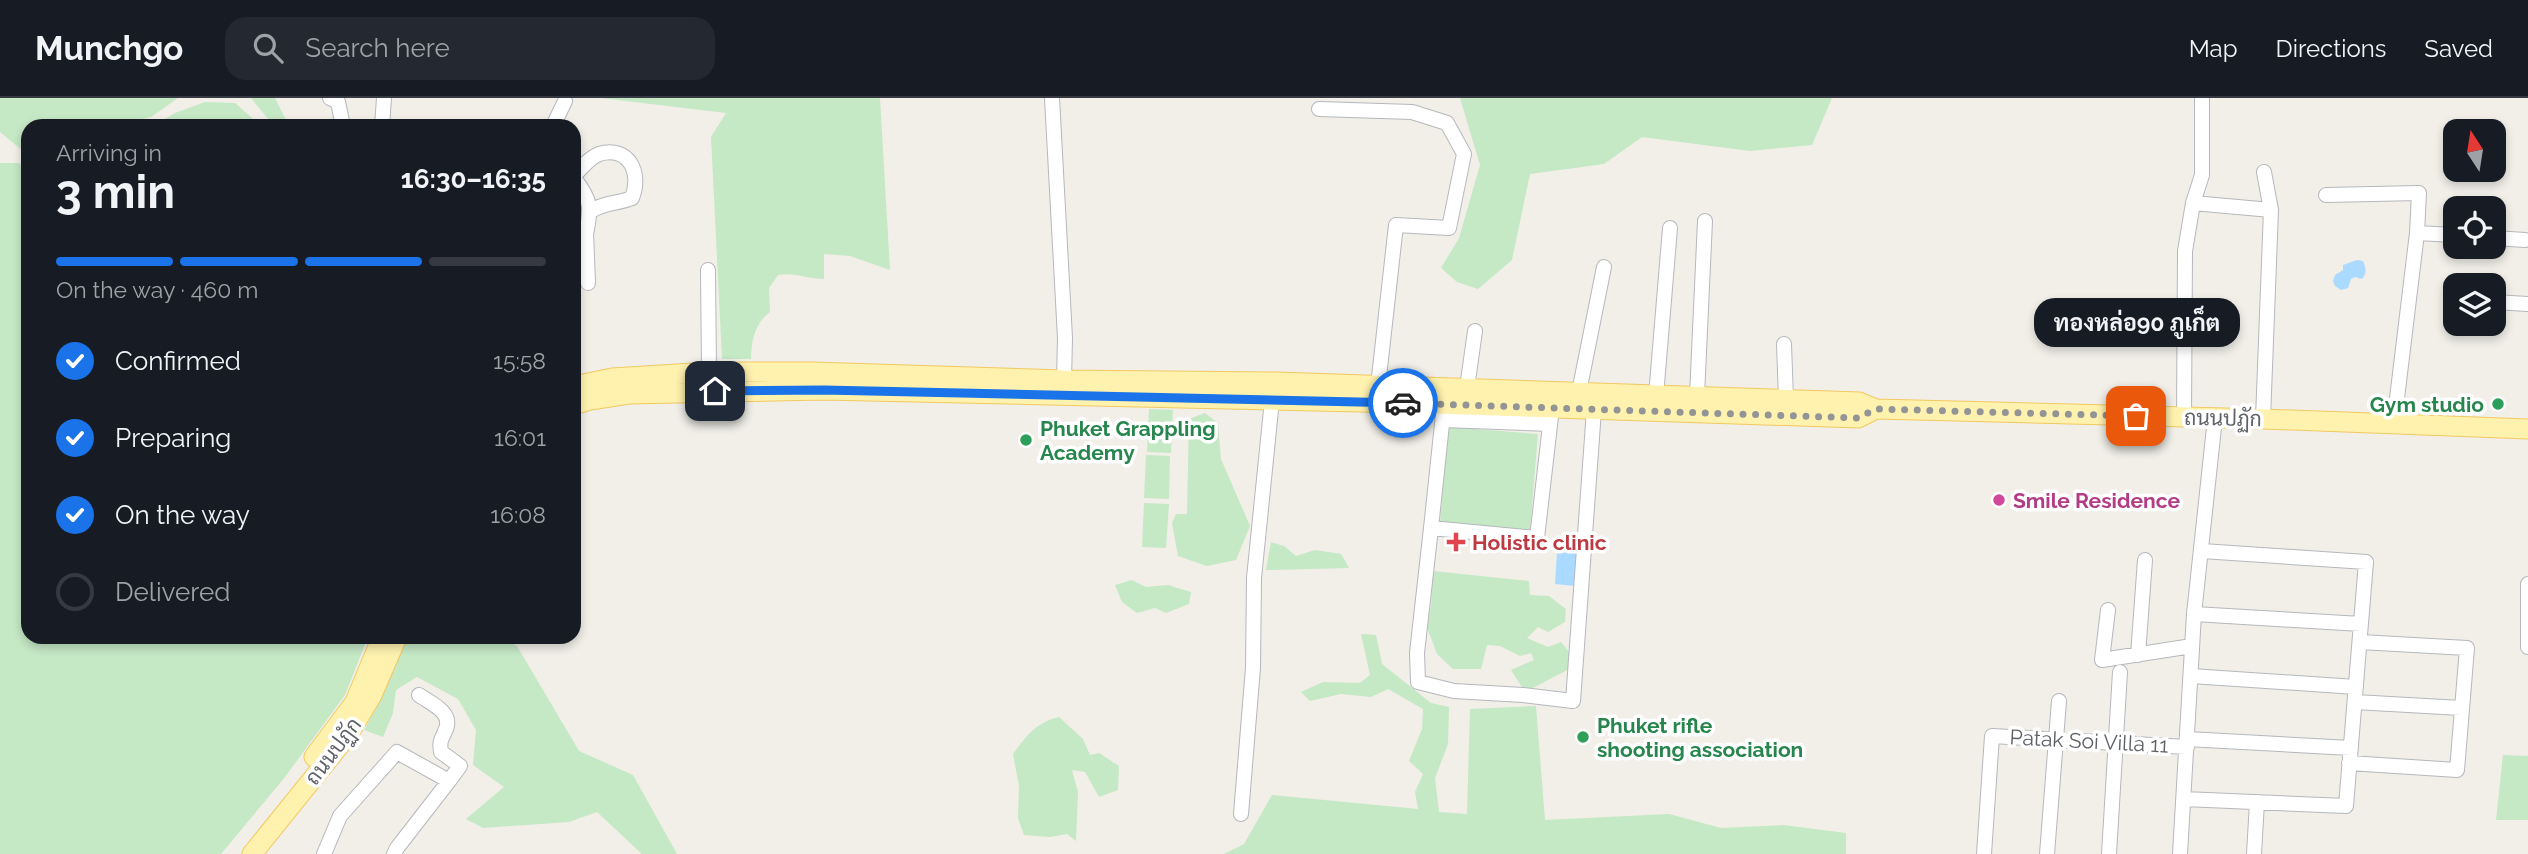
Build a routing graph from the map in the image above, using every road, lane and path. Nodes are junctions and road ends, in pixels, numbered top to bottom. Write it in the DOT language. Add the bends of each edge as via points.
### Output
graph roads {
  1 [pos="330,98"];
  2 [pos="384,98"];
  3 [pos="1052,98"];
  4 [pos="2202,98"];
  5 [pos="565,101"];
  6 [pos="1319,109"];
  7 [pos="342,119"];
  8 [pos="382,119"];
  9 [pos="556,119"];
  10 [pos="581,169"];
  11 [pos="2264,172"];
  12 [pos="581,186"];
  13 [pos="2326,195"];
  14 [pos="2193,203"];
  15 [pos="2271,210"];
  16 [pos="590,211"];
  17 [pos="1705,221"];
  18 [pos="1670,228"];
  19 [pos="581,230"];
  20 [pos="2417,233"];
  21 [pos="2443,235"];
  22 [pos="581,238"];
  23 [pos="2506,239"];
  24 [pos="2525,240"];
  25 [pos="1605,267"];
  26 [pos="708,270"];
  27 [pos="588,283"];
  28 [pos="2506,303"];
  29 [pos="2528,304"];
  30 [pos="1475,331"];
  31 [pos="1784,344"];
  32 [pos="709,372"];
  33 [pos="1064,380"];
  34 [pos="581,385"];
  35 [pos="1033,386"];
  36 [pos="1378,386"];
  37 [pos="1468,388"];
  38 [pos="1579,391"];
  39 [pos="1656,396"];
  40 [pos="1697,396"];
  41 [pos="1786,399"];
  42 [pos="1272,400"];
  43 [pos="581,403"];
  44 [pos="1876,409"];
  45 [pos="1594,410"];
  46 [pos="1443,412"];
  47 [pos="1551,416"];
  48 [pos="2184,418"];
  49 [pos="2215,418"];
  50 [pos="2263,418"];
  51 [pos="2528,419"];
  52 [pos="2394,423"];
  53 [pos="2528,429"];
  54 [pos="1431,528"];
  55 [pos="2202,551"];
  56 [pos="2145,560"];
  57 [pos="2528,584"];
  58 [pos="2109,610"];
  59 [pos="2194,614"];
  60 [pos="2361,624"];
  61 [pos="2360,642"];
  62 [pos="379,644"];
  63 [pos="394,644"];
  64 [pos="2192,646"];
  65 [pos="2528,647"];
  66 [pos="2138,655"];
  67 [pos="2120,672"];
  68 [pos="2191,676"];
  69 [pos="2355,694"];
  70 [pos="419,695"];
  71 [pos="2059,701"];
  72 [pos="2461,708"];
  73 [pos="2056,739"];
  74 [pos="2116,743"];
  75 [pos="2187,743"];
  76 [pos="2350,755"];
  77 [pos="449,781"];
  78 [pos="2183,800"];
  79 [pos="2257,803"];
  80 [pos="1241,814"];
  81 [pos="238,854"];
  82 [pos="252,854"];
  83 [pos="324,854"];
  84 [pos="394,854"];
  85 [pos="1984,854"];
  86 [pos="2047,854"];
  87 [pos="2109,854"];
  88 [pos="2180,854"];
  89 [pos="2254,854"];
  1 -- 7 [label="street" via="338,102"];
  2 -- 8 [label="street"];
  3 -- 33 [label="street"];
  4 -- 14 [label="street" via="2202,174"];
  5 -- 9 [label="street"];
  6 -- 36 [label="street" via="1412,112 1447,123 1464,154 1449,228 1396,225"];
  10 -- 16 [label="street" via="591,158 615,152 628,158 635,169 632,198 604,202"];
  11 -- 15 [label="street"];
  12 -- 16 [label="street"];
  13 -- 20 [label="street" via="2419,192"];
  14 -- 15 [label="street"];
  14 -- 48 [label="street" via="2185,251"];
  15 -- 50 [label="street"];
  16 -- 19 [label="street"];
  17 -- 40 [label="street"];
  18 -- 39 [label="street"];
  20 -- 21 [label="street"];
  20 -- 52 [label="street"];
  22 -- 27 [label="street"];
  23 -- 24 [label="street"];
  25 -- 38 [label="street"];
  26 -- 32 [label="street"];
  28 -- 29 [label="street"];
  30 -- 37 [label="street"];
  31 -- 41 [label="street"];
  32 -- 34 [label="main road, ถนนปฏัก"];
  32 -- 35 [label="main road, ถนนปฏัก"];
  33 -- 35 [label="main road, ถนนปฏัก"];
  33 -- 36 [label="main road, ถนนปฏัก"];
  35 -- 42 [label="main road, ถนนปฏัก"];
  35 -- 43 [label="main road, ถนนปฏัก" via="629,394"];
  36 -- 37 [label="main road, ถนนปฏัก"];
  37 -- 38 [label="main road, ถนนปฏัก"];
  38 -- 39 [label="main road, ถนนปฏัก"];
  39 -- 40 [label="main road, ถนนปฏัก"];
  40 -- 41 [label="main road, ถนนปฏัก"];
  41 -- 44 [label="main road, ถนนปฏัก" via="1859,402"];
  42 -- 46 [label="main road, ถนนปฏัก"];
  42 -- 80 [label="street" via="1254,578"];
  44 -- 45 [label="main road, ถนนปฏัก" via="1858,418"];
  44 -- 48 [label="main road, ถนนปฏัก"];
  45 -- 47 [label="main road, ถนนปฏัก"];
  45 -- 54 [label="street" via="1573,701 1454,691 1418,682"];
  46 -- 47 [label="main road, ถนนปฏัก"];
  46 -- 54 [label="street"];
  47 -- 54 [label="street" via="1537,538"];
  48 -- 49 [label="main road, ถนนปฏัก"];
  49 -- 50 [label="main road, ถนนปฏัก"];
  49 -- 55 [label="street"];
  50 -- 52 [label="main road, ถนนปฏัก"];
  51 -- 53 [label="street"];
  52 -- 53 [label="main road, ถนนปฏัก"];
  55 -- 59 [label="street"];
  55 -- 60 [label="street" via="2367,562"];
  56 -- 66 [label="street"];
  57 -- 65 [label="street"];
  58 -- 66 [label="street" via="2102,660"];
  59 -- 60 [label="street"];
  59 -- 64 [label="street"];
  60 -- 61 [label="street"];
  61 -- 69 [label="street"];
  61 -- 72 [label="street" via="2467,648"];
  62 -- 81 [label="main road, ถนนปฏัก" via="351,708"];
  63 -- 82 [label="main road, ถนนปฏัก" via="348,735"];
  64 -- 66 [label="street"];
  64 -- 68 [label="street"];
  67 -- 74 [label="street"];
  68 -- 69 [label="street"];
  68 -- 75 [label="street"];
  69 -- 72 [label="street"];
  69 -- 76 [label="street"];
  70 -- 77 [label="street" via="444,712 447,728 439,741 441,751 460,766"];
  71 -- 73 [label="street"];
  72 -- 76 [label="street, Patak Soi Villa 11" via="2457,770"];
  73 -- 74 [label="street, Patak Soi Villa 11"];
  73 -- 85 [label="street, Patak Soi Villa 11" via="1992,736"];
  73 -- 86 [label="street"];
  74 -- 75 [label="street, Patak Soi Villa 11"];
  74 -- 87 [label="street"];
  75 -- 76 [label="street, Patak Soi Villa 11"];
  75 -- 78 [label="street"];
  76 -- 79 [label="street" via="2346,806"];
  77 -- 83 [label="street" via="397,752 340,816"];
  77 -- 84 [label="street"];
  78 -- 79 [label="street"];
  78 -- 88 [label="street"];
  79 -- 89 [label="street"];
}
